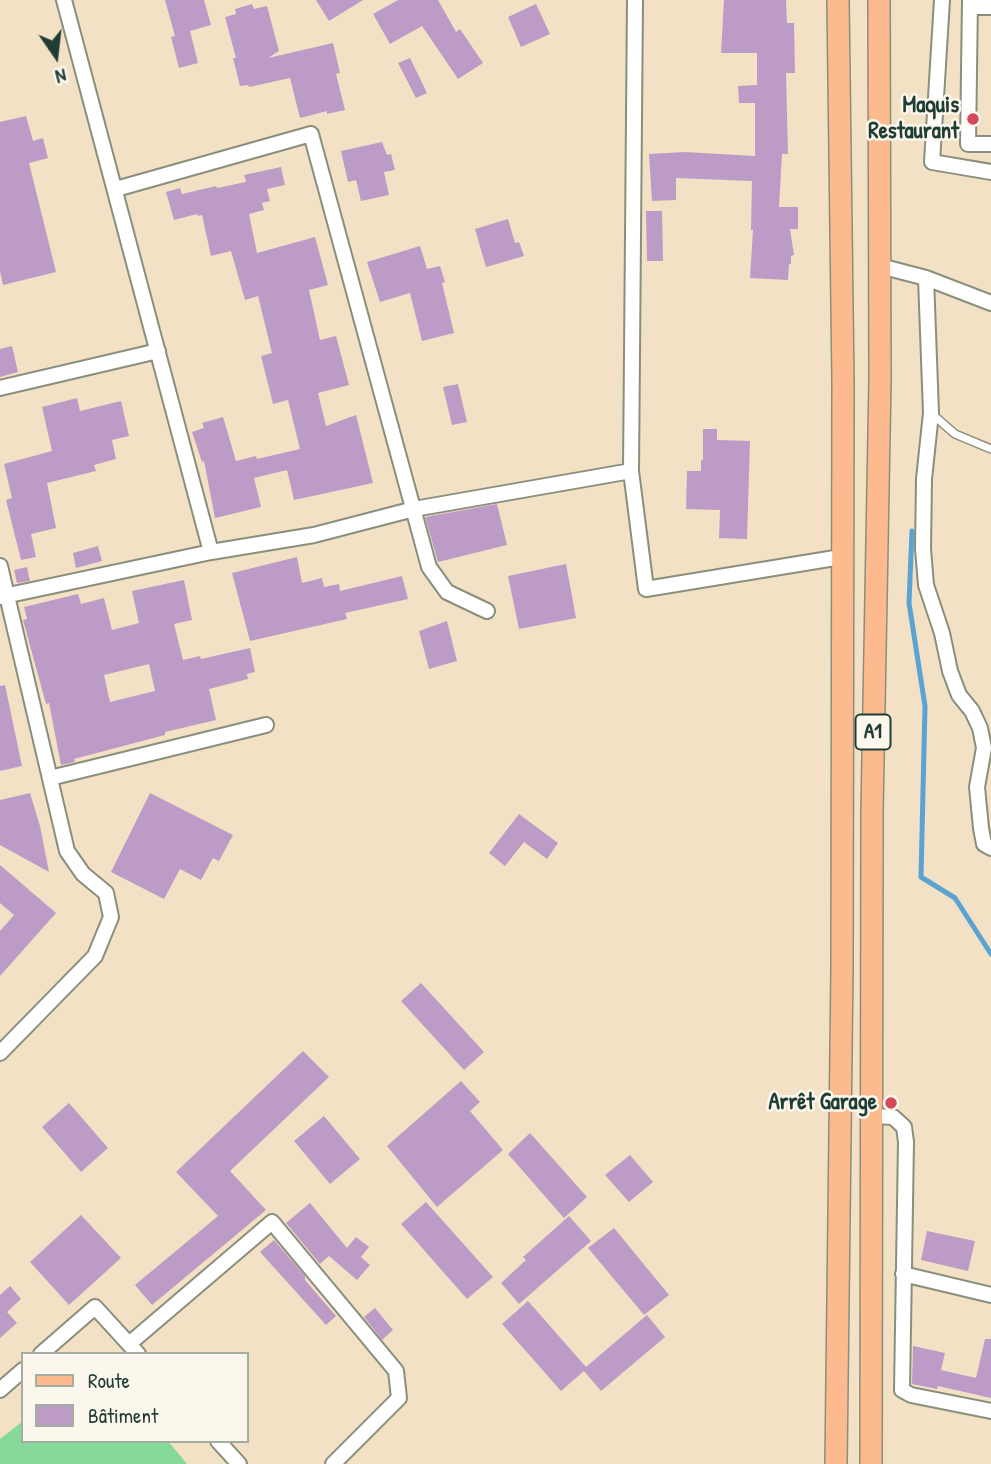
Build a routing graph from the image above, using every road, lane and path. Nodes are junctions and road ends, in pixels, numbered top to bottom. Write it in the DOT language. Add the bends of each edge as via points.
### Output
graph roads {
  1 [pos="64,0"];
  2 [pos="635,0"];
  3 [pos="838,0"];
  4 [pos="878,0"];
  5 [pos="942,0"];
  6 [pos="970,3"];
  7 [pos="991,6"];
  8 [pos="991,144"];
  9 [pos="991,172"];
  10 [pos="116,189"];
  11 [pos="880,266"];
  12 [pos="926,278"];
  13 [pos="991,303"];
  14 [pos="158,351"];
  15 [pos="0,388"];
  16 [pos="932,413"];
  17 [pos="991,449"];
  18 [pos="631,471"];
  19 [pos="414,509"];
  20 [pos="211,552"];
  21 [pos="841,557"];
  22 [pos="0,566"];
  23 [pos="4,597"];
  24 [pos="487,611"];
  25 [pos="265,725"];
  26 [pos="50,778"];
  27 [pos="991,848"];
  28 [pos="0,1053"];
  29 [pos="873,1116"];
  30 [pos="903,1274"];
  31 [pos="991,1295"];
  32 [pos="133,1349"];
  33 [pos="43,1352"];
  34 [pos="21,1372"];
  35 [pos="0,1390"];
  36 [pos="991,1411"];
  37 [pos="220,1443"];
  38 [pos="239,1464"];
  39 [pos="333,1464"];
  40 [pos="836,1464"];
  41 [pos="871,1464"];
  1 -- 10 [label="street"];
  2 -- 18 [label="street"];
  3 -- 21 [label="main road, A1"];
  4 -- 11 [label="main road, A1"];
  5 -- 9 [label="street" via="932,162"];
  6 -- 7 [label="street"];
  6 -- 8 [label="street" via="968,144"];
  10 -- 14 [label="street"];
  10 -- 19 [label="street" via="311,134"];
  11 -- 12 [label="street"];
  11 -- 29 [label="main road, A1"];
  12 -- 13 [label="street"];
  12 -- 16 [label="street"];
  14 -- 15 [label="street"];
  14 -- 20 [label="street"];
  16 -- 17 [label="lane" via="955,434"];
  16 -- 27 [label="street" via="924,479 926,585 959,695 980,728 984,748 977,787 984,844"];
  18 -- 19 [label="street"];
  18 -- 21 [label="street" via="646,589"];
  19 -- 20 [label="street" via="314,535"];
  19 -- 24 [label="street" via="429,567 447,592"];
  20 -- 23 [label="street"];
  21 -- 40 [label="main road, A1"];
  22 -- 23 [label="street"];
  23 -- 26 [label="street"];
  25 -- 26 [label="street"];
  26 -- 28 [label="street" via="68,850 83,874 106,893 111,916 95,956"];
  29 -- 30 [label="street" via="893,1117 904,1127"];
  29 -- 41 [label="main road, A1"];
  30 -- 31 [label="street"];
  30 -- 36 [label="street" via="902,1390"];
  32 -- 33 [label="street" via="95,1307"];
  32 -- 39 [label="street" via="272,1222 396,1371 399,1398"];
  34 -- 35 [label="street"];
  37 -- 38 [label="street"];
}
